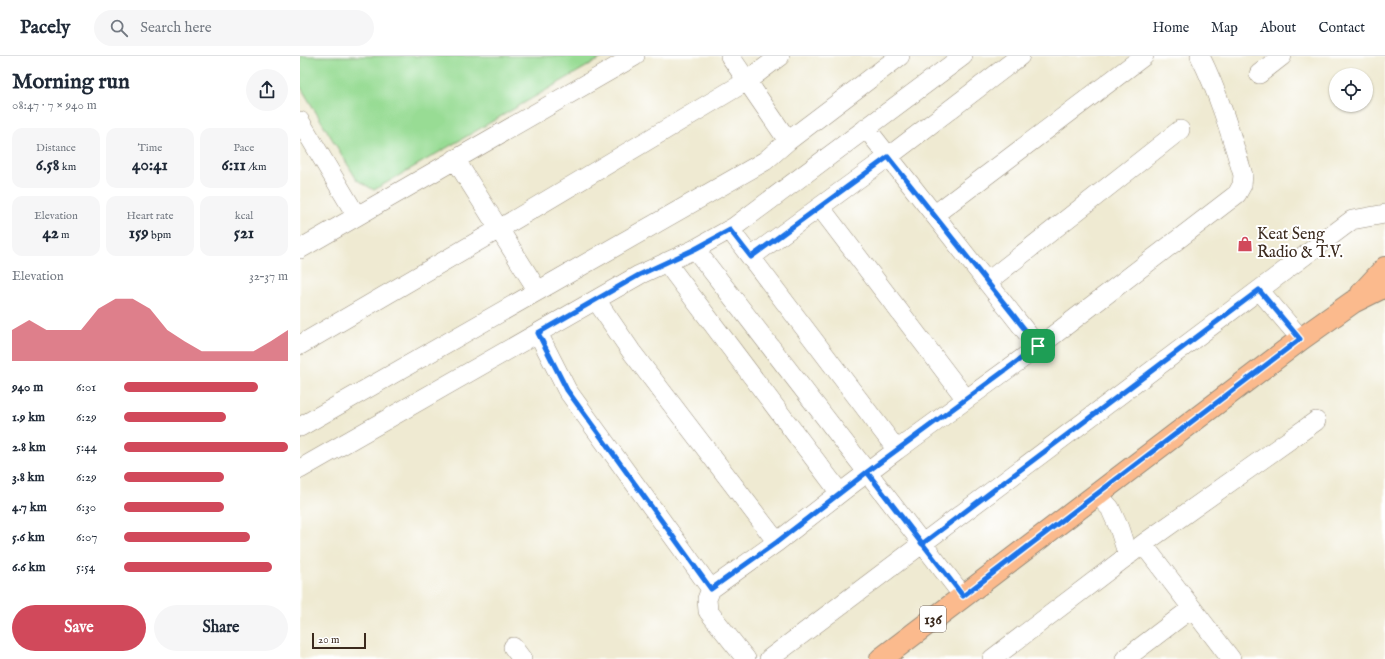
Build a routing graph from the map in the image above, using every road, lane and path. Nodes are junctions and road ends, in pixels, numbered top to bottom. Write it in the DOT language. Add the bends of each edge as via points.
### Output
graph roads {
  1 [pos="635,56"];
  2 [pos="730,56"];
  3 [pos="780,56"];
  4 [pos="900,56"];
  5 [pos="963,56"];
  6 [pos="1020,56"];
  7 [pos="1144,56"];
  8 [pos="1200,56"];
  9 [pos="1282,56"];
  10 [pos="1259,74"];
  11 [pos="747,81"];
  12 [pos="300,121"];
  13 [pos="866,128"];
  14 [pos="1180,130"];
  15 [pos="788,141"];
  16 [pos="888,157"];
  17 [pos="455,159"];
  18 [pos="820,207"];
  19 [pos="1385,214"];
  20 [pos="356,215"];
  21 [pos="934,215"];
  22 [pos="499,229"];
  23 [pos="730,230"];
  24 [pos="300,249"];
  25 [pos="695,249"];
  26 [pos="751,257"];
  27 [pos="666,262"];
  28 [pos="1385,268"];
  29 [pos="987,282"];
  30 [pos="1385,286"];
  31 [pos="1259,290"];
  32 [pos="538,292"];
  33 [pos="596,300"];
  34 [pos="1353,302"];
  35 [pos="538,333"];
  36 [pos="1300,339"];
  37 [pos="300,345"];
  38 [pos="1038,346"];
  39 [pos="966,399"];
  40 [pos="1316,421"];
  41 [pos="300,427"];
  42 [pos="897,450"];
  43 [pos="300,469"];
  44 [pos="867,472"];
  45 [pos="840,493"];
  46 [pos="1097,494"];
  47 [pos="777,542"];
  48 [pos="922,544"];
  49 [pos="1143,544"];
  50 [pos="1128,556"];
  51 [pos="711,589"];
  52 [pos="963,596"];
  53 [pos="1192,608"];
  54 [pos="746,659"];
  55 [pos="768,659"];
  56 [pos="881,659"];
  57 [pos="992,659"];
  58 [pos="1125,659"];
  59 [pos="1231,659"];
  1 -- 17 [label="street"];
  2 -- 11 [label="street"];
  3 -- 11 [label="street"];
  4 -- 15 [label="street"];
  5 -- 13 [label="street"];
  6 -- 16 [label="street"];
  7 -- 21 [label="street"];
  8 -- 38 [label="street" via="1223,110 1243,175 1242,185 1237,194"];
  9 -- 10 [label="street"];
  11 -- 15 [label="street"];
  11 -- 22 [label="street"];
  12 -- 20 [label="street"];
  13 -- 16 [label="street"];
  13 -- 23 [label="street"];
  14 -- 29 [label="street"];
  15 -- 32 [label="street" via="764,161"];
  16 -- 18 [label="street"];
  16 -- 21 [label="street"];
  17 -- 20 [label="street"];
  17 -- 22 [label="street"];
  18 -- 26 [label="street"];
  18 -- 39 [label="street"];
  19 -- 31 [label="street" via="1352,220"];
  20 -- 24 [label="street"];
  21 -- 29 [label="street"];
  22 -- 32 [label="street"];
  22 -- 37 [label="street"];
  23 -- 25 [label="street"];
  23 -- 26 [label="street"];
  25 -- 27 [label="street"];
  25 -- 44 [label="street"];
  26 -- 42 [label="street"];
  27 -- 33 [label="street"];
  27 -- 45 [label="street"];
  28 -- 34 [label="main road, 136"];
  29 -- 38 [label="street"];
  30 -- 34 [label="main road, 136"];
  31 -- 36 [label="street"];
  31 -- 48 [label="street"];
  32 -- 41 [label="street"];
  33 -- 35 [label="street"];
  33 -- 47 [label="street" via="631,351"];
  34 -- 36 [label="main road, 136"];
  35 -- 43 [label="street"];
  35 -- 51 [label="street" via="567,390"];
  36 -- 46 [label="main road, 136"];
  38 -- 39 [label="street"];
  39 -- 42 [label="street"];
  40 -- 49 [label="street"];
  42 -- 44 [label="street"];
  44 -- 45 [label="street"];
  44 -- 48 [label="street"];
  45 -- 47 [label="street"];
  46 -- 50 [label="street" via="1110,508"];
  46 -- 52 [label="main road, 136"];
  47 -- 51 [label="street"];
  48 -- 52 [label="street"];
  48 -- 55 [label="street"];
  49 -- 50 [label="street"];
  49 -- 53 [label="street"];
  50 -- 57 [label="street"];
  51 -- 54 [label="street" via="707,599 708,611"];
  52 -- 56 [label="main road, 136"];
  53 -- 58 [label="street"];
  53 -- 59 [label="street"];
}
